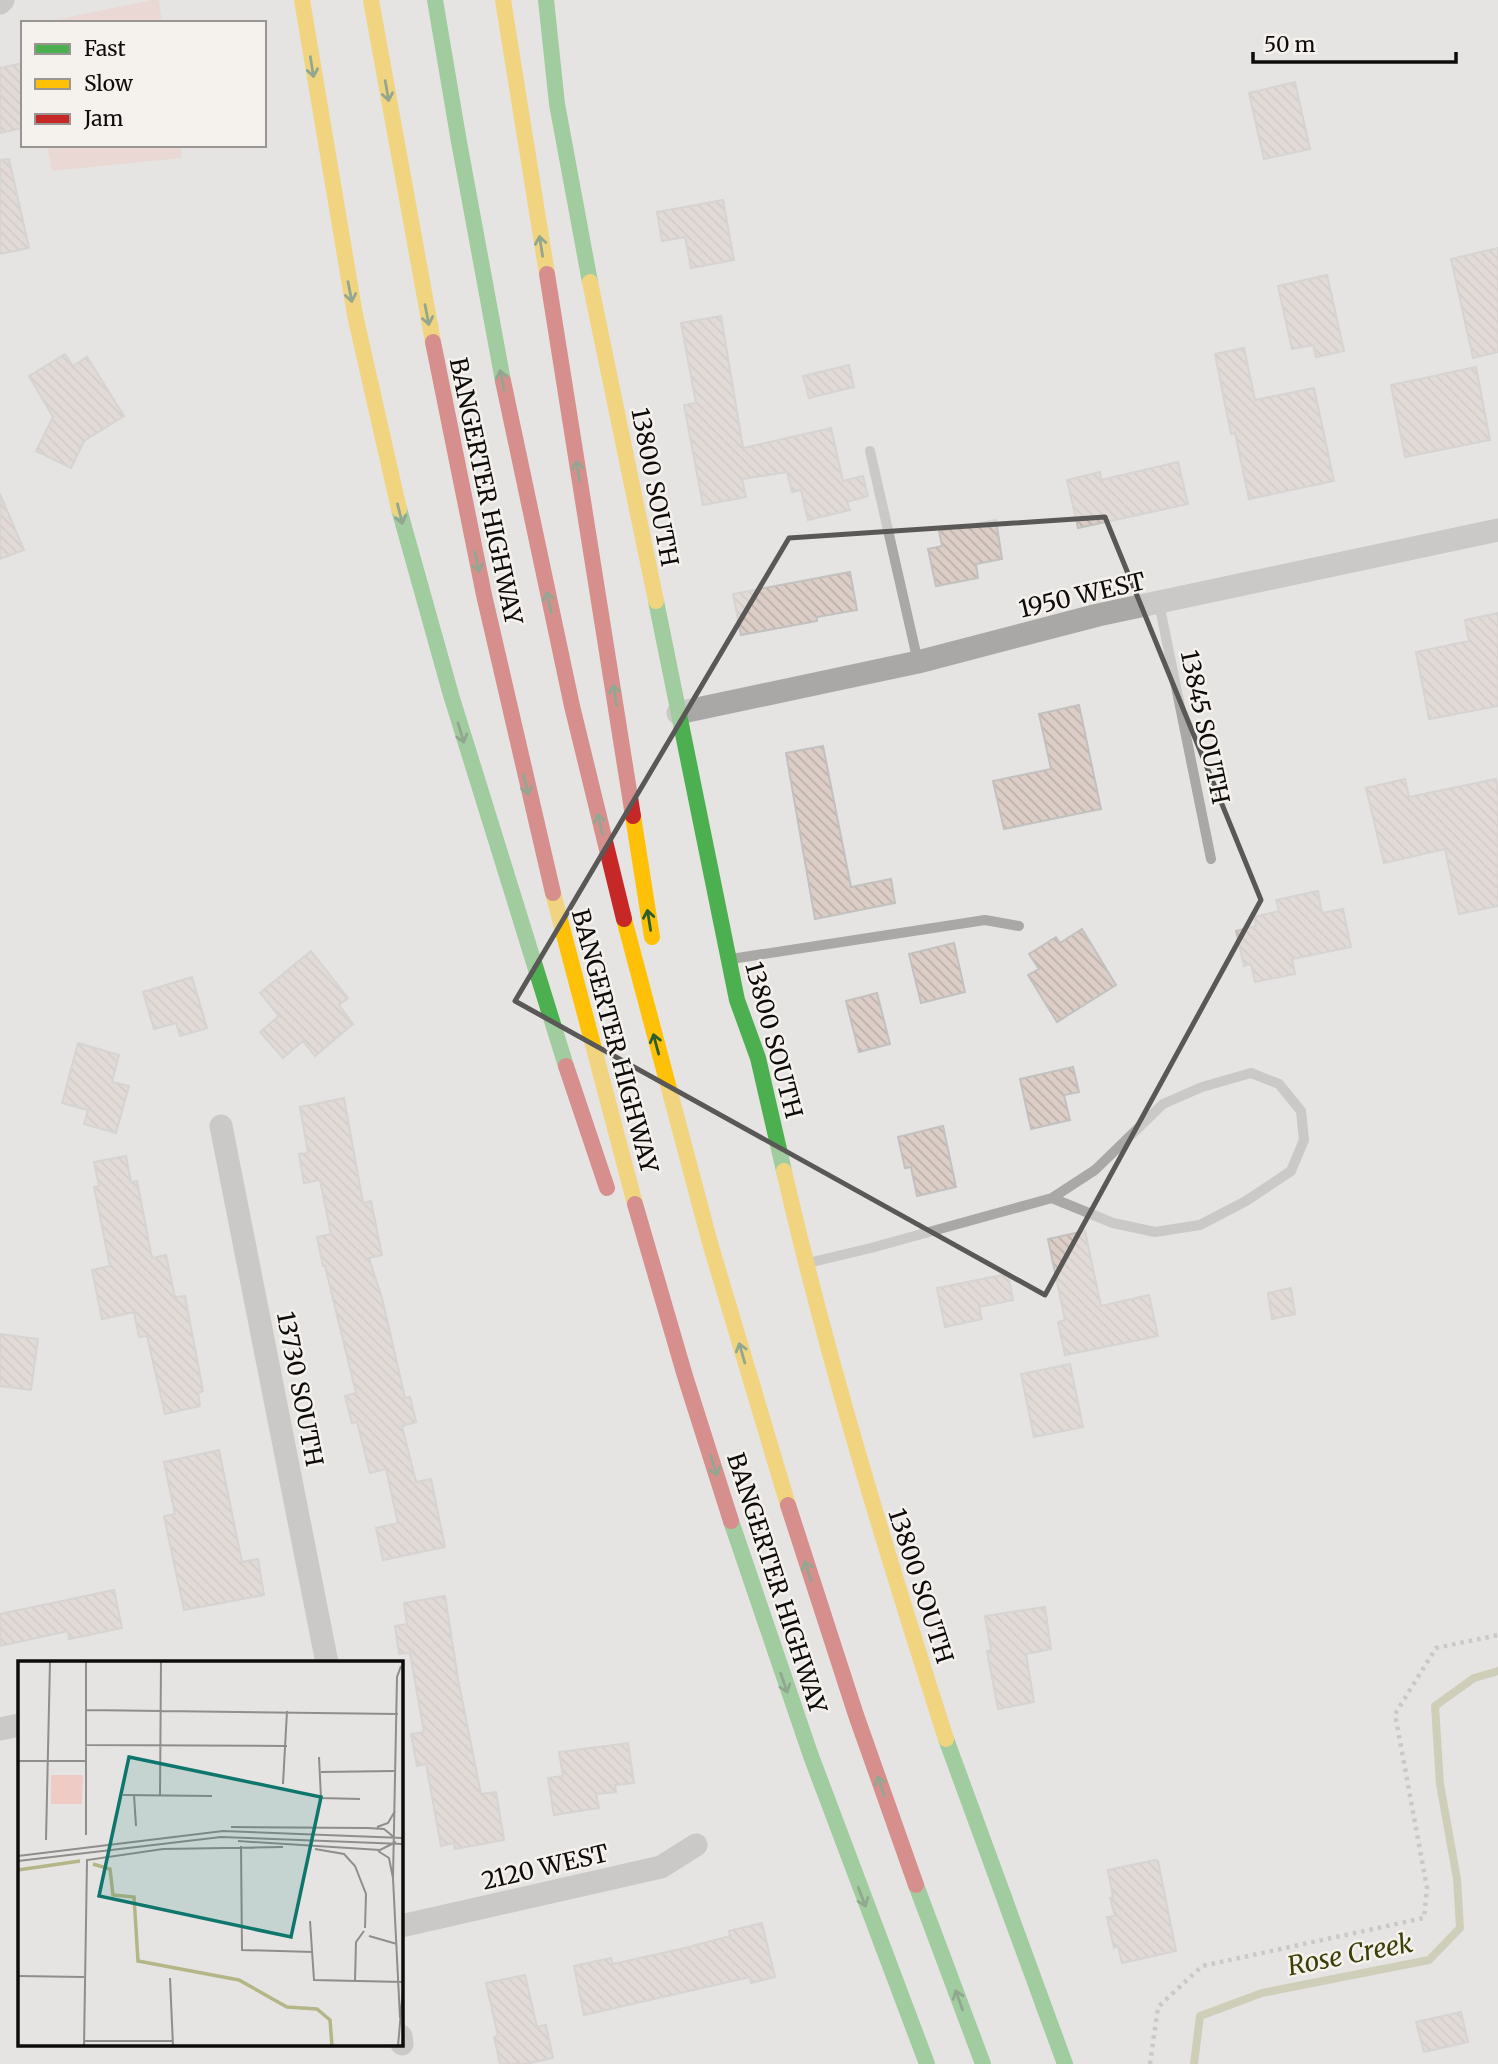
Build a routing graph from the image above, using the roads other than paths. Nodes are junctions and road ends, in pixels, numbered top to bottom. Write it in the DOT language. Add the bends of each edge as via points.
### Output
graph roads {
  1 [pos="302,0"];
  2 [pos="371,0"];
  3 [pos="435,0"];
  4 [pos="503,0"];
  5 [pos="546,0"];
  6 [pos="870,451"];
  7 [pos="1498,530"];
  8 [pos="1158,603"];
  9 [pos="918,662"];
  10 [pos="678,713"];
  11 [pos="1211,859"];
  12 [pos="1019,926"];
  13 [pos="653,948"];
  14 [pos="729,959"];
  15 [pos="662,1000"];
  16 [pos="221,1126"];
  17 [pos="1052,1198"];
  18 [pos="614,1208"];
  19 [pos="712,1252"];
  20 [pos="635,1260"];
  21 [pos="805,1264"];
  22 [pos="694,1401"];
  23 [pos="327,1661"];
  24 [pos="18,1725"];
  25 [pos="0,1729"];
  26 [pos="696,1845"];
  27 [pos="402,1926"];
  28 [pos="927,2064"];
  29 [pos="982,2064"];
  30 [pos="1065,2064"];
  1 -- 18 [label="main road, one-way" via="349,285 403,527 462,736"];
  2 -- 22 [label="main road, BANGERTER HIGHWAY, one-way" via="455,458 525,783 598,1071"];
  19 -- 3 [label="main road, BANGERTER HIGHWAY, one-way" via="628,939 551,615 474,233"];
  13 -- 4 [label="main road, one-way"];
  5 -- 10 [label="main road, 13800 SOUTH" via="557,104"];
  6 -- 9 [label="lane"];
  7 -- 8 [label="street, 1950 WEST"];
  8 -- 9 [label="street, 1950 WEST"];
  8 -- 11 [label="lane, 13845 SOUTH"];
  9 -- 10 [label="street, 1950 WEST"];
  10 -- 14 [label="main road, 13800 SOUTH"];
  12 -- 14 [label="lane" via="985,920"];
  14 -- 21 [label="main road, 13800 SOUTH" via="737,1000 758,1058"];
  15 -- 19 [label="main road"];
  16 -- 23 [label="street, 13730 SOUTH"];
  17 -- 17 [label="lane" via="1095,1170 1163,1104 1202,1087 1251,1073 1279,1084 1300,1111 1304,1140 1291,1171 1199,1225 1155,1232 1114,1223"];
  17 -- 21 [label="lane"];
  29 -- 19 [label="main road, BANGERTER HIGHWAY, one-way" via="828,1632"];
  20 -- 22 [label="main road"];
  21 -- 30 [label="main road, 13800 SOUTH" via="872,1507 945,1735"];
  22 -- 28 [label="main road, BANGERTER HIGHWAY, one-way" via="789,1697"];
  24 -- 25 [label="street"];
  26 -- 27 [label="street, 2120 WEST" via="661,1867"];
}
